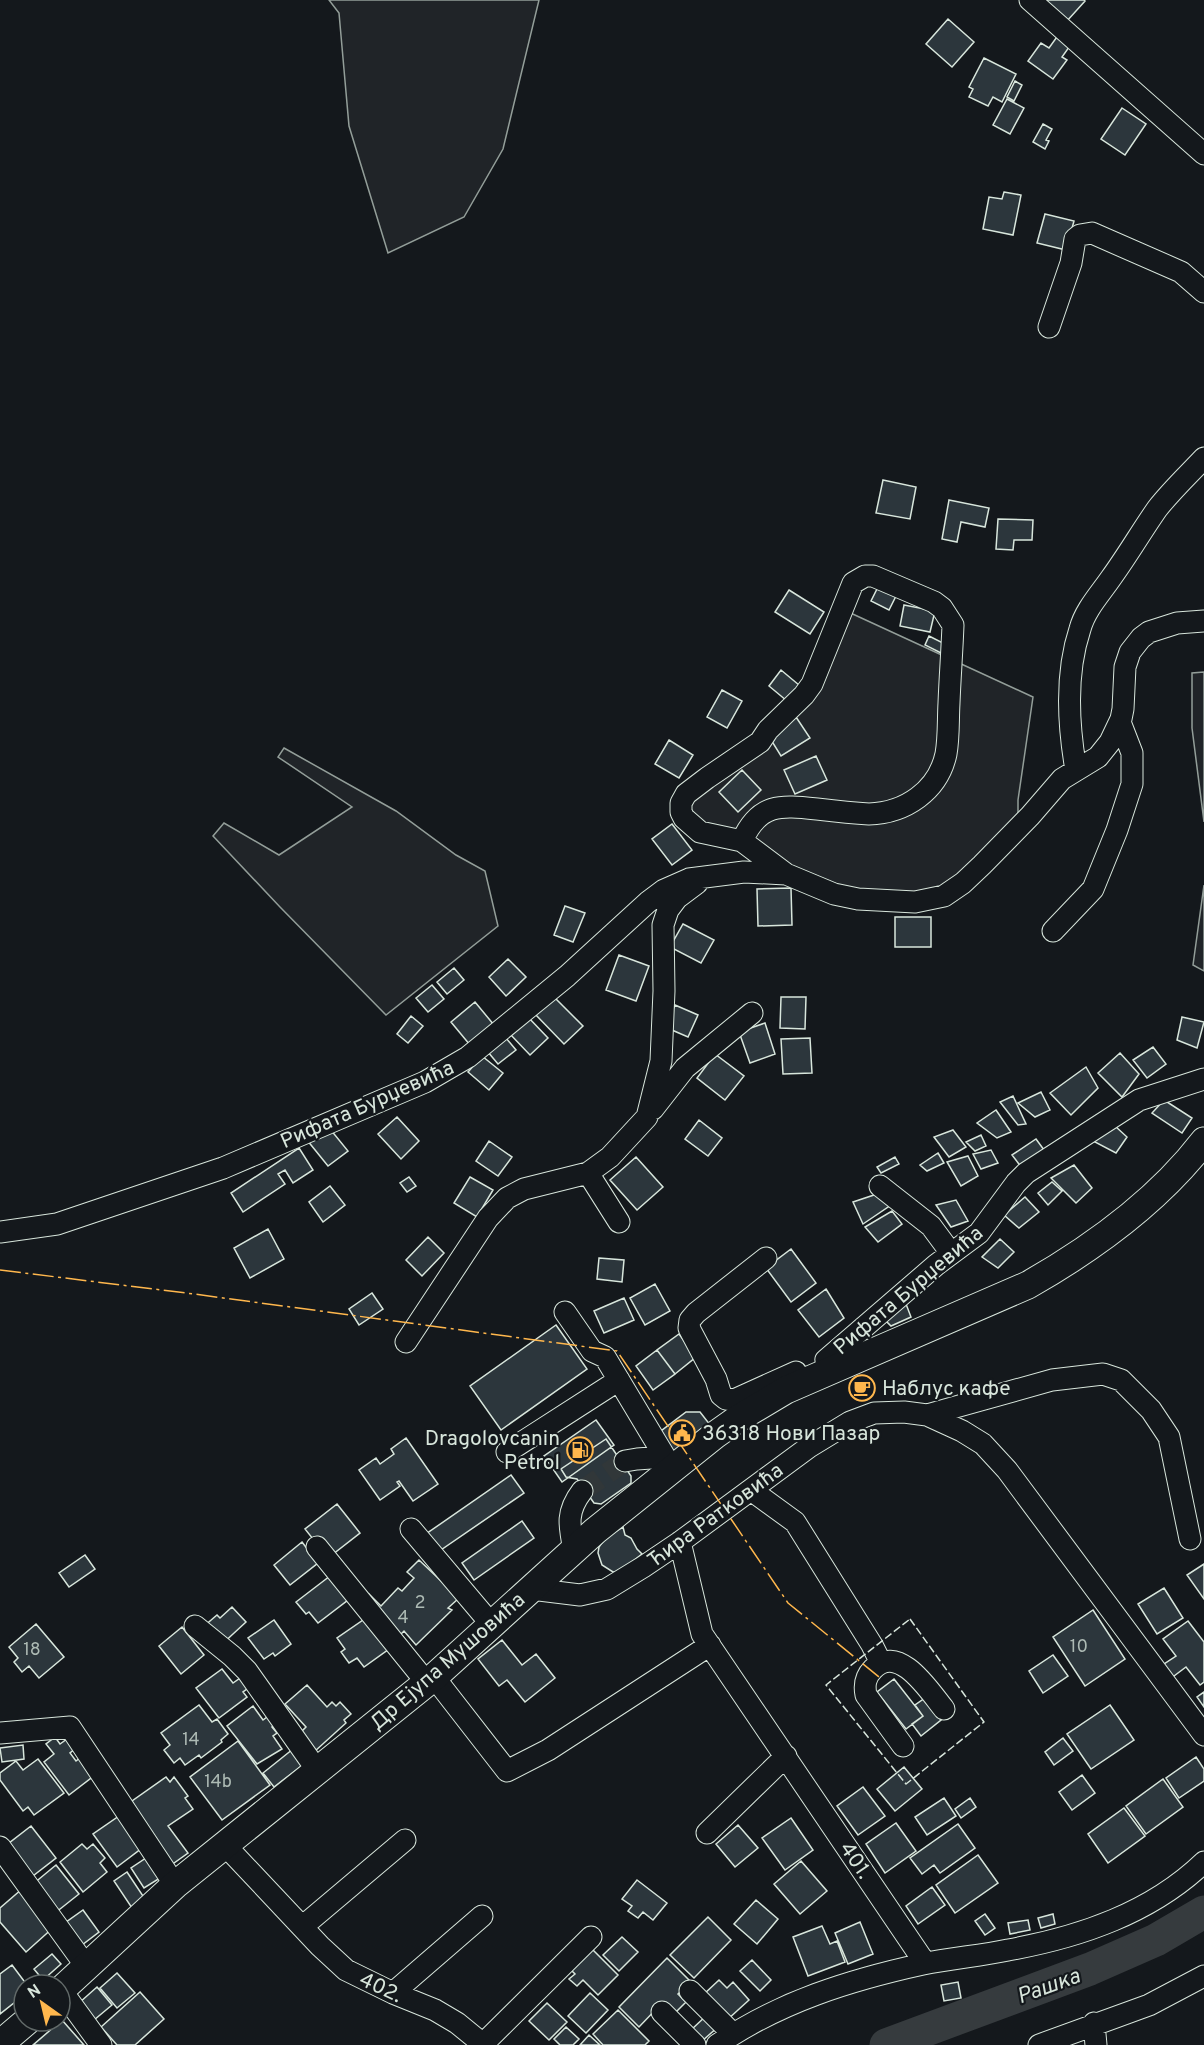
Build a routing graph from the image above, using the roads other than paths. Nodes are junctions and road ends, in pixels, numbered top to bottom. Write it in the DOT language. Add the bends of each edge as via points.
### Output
graph roads {
  1 [pos="1030,0"];
  2 [pos="1204,154"];
  3 [pos="1204,292"];
  4 [pos="1049,327"];
  5 [pos="1204,458"];
  6 [pos="1204,621"];
  7 [pos="1120,722"];
  8 [pos="1076,770"];
  9 [pos="742,841"];
  10 [pos="786,874"];
  11 [pos="718,875"];
  12 [pos="1053,931"];
  13 [pos="752,1013"];
  14 [pos="1204,1079"];
  15 [pos="647,1117"];
  16 [pos="1204,1141"];
  17 [pos="588,1173"];
  18 [pos="880,1186"];
  19 [pos="619,1222"];
  20 [pos="0,1232"];
  21 [pos="951,1253"];
  22 [pos="766,1258"];
  23 [pos="565,1312"];
  24 [pos="406,1342"];
  25 [pos="828,1365"];
  26 [pos="619,1380"];
  27 [pos="927,1415"];
  28 [pos="507,1452"];
  29 [pos="625,1461"];
  30 [pos="669,1462"];
  31 [pos="752,1490"];
  32 [pos="582,1491"];
  33 [pos="411,1529"];
  34 [pos="1190,1539"];
  35 [pos="680,1542"];
  36 [pos="317,1547"];
  37 [pos="574,1550"];
  38 [pos="531,1588"];
  39 [pos="492,1625"];
  40 [pos="195,1626"];
  41 [pos="710,1644"];
  42 [pos="876,1654"];
  43 [pos="430,1680"];
  44 [pos="944,1709"];
  45 [pos="0,1733"];
  46 [pos="1204,1735"];
  47 [pos="903,1746"];
  48 [pos="786,1756"];
  49 [pos="317,1770"];
  50 [pos="707,1833"];
  51 [pos="405,1840"];
  52 [pos="224,1844"];
  53 [pos="0,1847"];
  54 [pos="1204,1862"];
  55 [pos="175,1885"];
  56 [pos="482,1916"];
  57 [pos="302,1927"];
  58 [pos="591,1938"];
  59 [pos="925,1963"];
  60 [pos="86,1966"];
  61 [pos="1204,1976"];
  62 [pos="72,1979"];
  63 [pos="690,1991"];
  64 [pos="393,1993"];
  65 [pos="72,2006"];
  66 [pos="662,2012"];
  67 [pos="1094,2023"];
  68 [pos="725,2040"];
  69 [pos="474,2042"];
  70 [pos="101,2045"];
  71 [pos="694,2045"];
  72 [pos="1039,2045"];
  73 [pos="1096,2045"];
  1 -- 2 [label="street"];
  3 -- 4 [label="street" via="1181,272 1087,232 1075,239"];
  5 -- 8 [label="street" via="1158,508 1080,626 1070,676"];
  6 -- 7 [label="street, Рифата Бурџевића" via="1177,623 1149,632 1135,645 1125,667"];
  7 -- 8 [label="street, Рифата Бурџевића" via="1098,757"];
  7 -- 12 [label="street" via="1132,753 1132,784 1093,889"];
  8 -- 10 [label="street, Рифата Бурџевића" via="1062,779 982,865 944,896 915,902 858,899 834,894"];
  9 -- 9 [label="street, Рифата Бурџевића" via="700,832 684,818 681,802 707,778 760,742 804,695 853,583 873,576 942,608 953,625 947,744 932,785 914,801 892,812 869,814 780,806 755,819"];
  9 -- 10 [label="street, Рифата Бурџевића"];
  10 -- 11 [label="street, Рифата Бурџевића"];
  11 -- 15 [label="street, Рифата Бурџевића" via="697,883 677,898 663,925 661,1061"];
  11 -- 20 [label="street, Рифата Бурџевића" via="689,879 663,890 468,1057 424,1082 223,1168 57,1224"];
  13 -- 15 [label="street" via="685,1068"];
  14 -- 21 [label="street, Рифата Бурџевића" via="1139,1100 1049,1157 1016,1183 985,1226"];
  15 -- 17 [label="street, Рифата Бурџевића" via="610,1157"];
  16 -- 25 [label="main road, Рифата Бурџевића" via="1163,1188 1064,1264 1028,1285"];
  17 -- 19 [label="street"];
  17 -- 24 [label="street, Рифата Бурџевића" via="524,1189 507,1198 488,1218"];
  18 -- 21 [label="street" via="931,1226"];
  21 -- 25 [label="street, Рифата Бурџевића"];
  22 -- 25 [label="street" via="690,1320 689,1328 721,1395 734,1400"];
  23 -- 26 [label="street" via="592,1351 605,1357"];
  25 -- 30 [label="main road, Рифата Бурџевића"];
  26 -- 28 [label="street"];
  26 -- 30 [label="street"];
  27 -- 31 [label="street, Ћира Ратковића" via="874,1413 850,1422 808,1446"];
  27 -- 34 [label="street, Ћира Ратковића" via="1052,1380 1103,1374 1121,1380 1151,1410 1169,1437"];
  27 -- 46 [label="street, Ћира Ратковића" via="983,1444 1007,1470"];
  29 -- 30 [label="street"];
  30 -- 37 [label="main road, Рифата Бурџевића"];
  31 -- 35 [label="street, Ћира Ратковића"];
  31 -- 42 [label="street" via="795,1522"];
  32 -- 37 [label="street" via="570,1510"];
  33 -- 39 [label="street"];
  35 -- 38 [label="street, Ћира Ратковића" via="607,1589 580,1595"];
  35 -- 41 [label="street, 401." via="702,1634"];
  36 -- 43 [label="street"];
  37 -- 38 [label="main road, Др Ејупа Мушовића"];
  38 -- 39 [label="main road, Др Ејупа Мушовића"];
  39 -- 43 [label="main road, Др Ејупа Мушовића"];
  40 -- 49 [label="street" via="247,1671"];
  41 -- 43 [label="street" via="548,1749 507,1770"];
  41 -- 48 [label="street, 401."];
  42 -- 44 [label="street" via="906,1666"];
  42 -- 47 [label="street" via="867,1676 866,1695"];
  43 -- 49 [label="main road, Др Ејупа Мушовића"];
  45 -- 55 [label="street" via="70,1727"];
  48 -- 50 [label="street"];
  48 -- 59 [label="street, 401."];
  49 -- 52 [label="main road, Др Ејупа Мушовића"];
  51 -- 57 [label="street"];
  52 -- 55 [label="main road, Др Ејупа Мушовића"];
  52 -- 57 [label="street, 402."];
  53 -- 60 [label="street"];
  54 -- 59 [label="street" via="1184,1881 1138,1909 1091,1929 1009,1950"];
  55 -- 60 [label="main road, Др Ејупа Мушовића"];
  56 -- 64 [label="street"];
  57 -- 64 [label="street, 402." via="346,1970"];
  58 -- 69 [label="street, 402."];
  59 -- 68 [label="street" via="846,1982 787,2004"];
  60 -- 62 [label="main road, Др Ејупа Мушовића"];
  61 -- 67 [label="street" via="1149,2005"];
  63 -- 68 [label="street"];
  64 -- 69 [label="street, 402." via="435,2010"];
  65 -- 70 [label="street"];
  66 -- 71 [label="street"];
  67 -- 72 [label="street"];
  67 -- 73 [label="street"];
}
